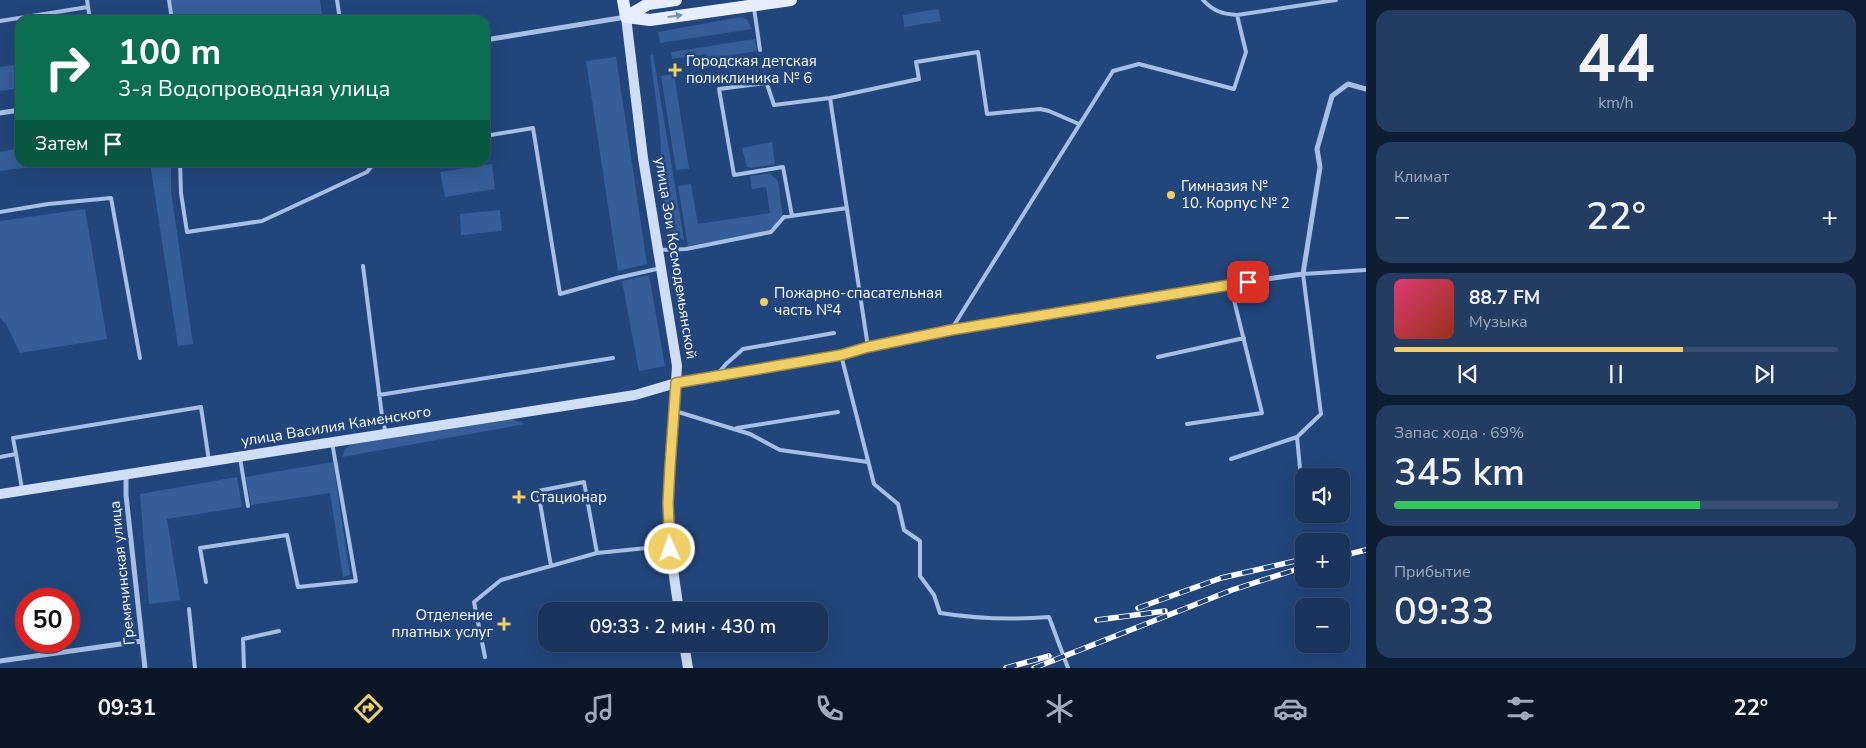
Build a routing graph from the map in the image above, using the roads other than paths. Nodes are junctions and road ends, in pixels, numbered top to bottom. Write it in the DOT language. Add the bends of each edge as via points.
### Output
graph roads {
  1 [pos="87,0"];
  2 [pos="169,0"];
  3 [pos="337,0"];
  4 [pos="623,0"];
  5 [pos="676,0"];
  6 [pos="791,0"];
  7 [pos="1203,0"];
  8 [pos="1336,0"];
  9 [pos="754,6"];
  10 [pos="88,7"];
  11 [pos="38,15"];
  12 [pos="89,15"];
  13 [pos="171,15"];
  14 [pos="339,15"];
  15 [pos="1237,16"];
  16 [pos="626,17"];
  17 [pos="15,19"];
  18 [pos="0,21"];
  19 [pos="490,39"];
  20 [pos="760,50"];
  21 [pos="764,75"];
  22 [pos="765,82"];
  23 [pos="1366,89"];
  24 [pos="830,98"];
  25 [pos="15,111"];
  26 [pos="0,113"];
  27 [pos="1079,124"];
  28 [pos="490,135"];
  29 [pos="180,167"];
  30 [pos="370,167"];
  31 [pos="847,208"];
  32 [pos="0,212"];
  33 [pos="792,216"];
  34 [pos="658,250"];
  35 [pos="363,266"];
  36 [pos="662,268"];
  37 [pos="1366,270"];
  38 [pos="1303,274"];
  39 [pos="1230,284"];
  40 [pos="951,330"];
  41 [pos="834,333"];
  42 [pos="1244,338"];
  43 [pos="868,347"];
  44 [pos="841,355"];
  45 [pos="1158,357"];
  46 [pos="140,358"];
  47 [pos="613,358"];
  48 [pos="716,376"];
  49 [pos="676,383"];
  50 [pos="379,394"];
  51 [pos="675,411"];
  52 [pos="838,412"];
  53 [pos="1187,424"];
  54 [pos="734,428"];
  55 [pos="386,434"];
  56 [pos="1296,437"];
  57 [pos="332,442"];
  58 [pos="16,454"];
  59 [pos="0,457"];
  60 [pos="240,457"];
  61 [pos="1231,459"];
  62 [pos="209,461"];
  63 [pos="868,462"];
  64 [pos="1300,468"];
  65 [pos="126,474"];
  66 [pos="22,491"];
  67 [pos="0,494"];
  68 [pos="248,506"];
  69 [pos="670,549"];
  70 [pos="597,553"];
  71 [pos="551,566"];
  72 [pos="206,582"];
  73 [pos="678,602"];
  74 [pos="189,609"];
  75 [pos="279,631"];
  76 [pos="142,641"];
  77 [pos="685,652"];
  78 [pos="484,657"];
  79 [pos="0,661"];
  80 [pos="145,668"];
  81 [pos="195,668"];
  82 [pos="244,668"];
  83 [pos="688,668"];
  84 [pos="1068,668"];
  1 -- 10 [label="lane"];
  2 -- 13 [label="lane"];
  3 -- 14 [label="lane"];
  4 -- 16 [label="main road, улица Зои Космодемьянской"];
  5 -- 16 [label="main road" via="648,4"];
  6 -- 9 [label="main road"];
  7 -- 15 [label="lane" via="1210,8"];
  8 -- 15 [label="lane"];
  16 -- 9 [label="main road, one-way" via="650,20"];
  9 -- 20 [label="lane"];
  10 -- 11 [label="lane"];
  10 -- 12 [label="lane"];
  15 -- 27 [label="lane" via="1246,52 1234,89 1139,64 1113,71"];
  16 -- 19 [label="street"];
  16 -- 34 [label="main road, улица Зои Космодемьянской"];
  17 -- 18 [label="lane"];
  21 -- 22 [label="lane"];
  22 -- 24 [label="lane" via="774,106"];
  22 -- 33 [label="lane" via="720,89 734,175 784,167"];
  23 -- 38 [label="street" via="1348,84 1332,96 1317,149 1320,167"];
  24 -- 27 [label="lane" via="919,79 916,62 978,52 987,114 1040,109"];
  24 -- 31 [label="lane"];
  25 -- 26 [label="street"];
  27 -- 40 [label="lane"];
  28 -- 36 [label="lane" via="533,128 560,294"];
  29 -- 30 [label="lane" via="187,232 262,221 366,172"];
  31 -- 33 [label="lane"];
  31 -- 43 [label="lane"];
  32 -- 46 [label="lane" via="112,198"];
  33 -- 34 [label="lane" via="784,217 771,232 686,249"];
  34 -- 36 [label="main road, улица Зои Космодемьянской"];
  35 -- 50 [label="lane"];
  36 -- 49 [label="main road, улица Зои Космодемьянской" via="677,366"];
  37 -- 38 [label="lane"];
  38 -- 39 [label="street"];
  38 -- 56 [label="lane" via="1321,414"];
  39 -- 40 [label="street"];
  39 -- 42 [label="lane"];
  40 -- 43 [label="street"];
  41 -- 48 [label="lane" via="743,349"];
  42 -- 45 [label="lane"];
  42 -- 53 [label="lane" via="1262,413"];
  43 -- 44 [label="street"];
  44 -- 48 [label="street"];
  44 -- 63 [label="lane"];
  47 -- 50 [label="lane"];
  48 -- 49 [label="street"];
  49 -- 51 [label="main road, улица Зои Космодемьянской"];
  49 -- 55 [label="main road, улица Василия Каменского" via="635,395"];
  50 -- 55 [label="lane"];
  51 -- 54 [label="lane"];
  51 -- 69 [label="main road, улица Зои Космодемьянской" via="669,494"];
  52 -- 54 [label="lane"];
  54 -- 63 [label="lane" via="780,450"];
  55 -- 57 [label="main road, улица Василия Каменского"];
  56 -- 61 [label="lane"];
  56 -- 64 [label="lane"];
  57 -- 60 [label="main road, улица Василия Каменского"];
  57 -- 72 [label="lane" via="356,581 298,587 287,535 253,537 200,548"];
  58 -- 59 [label="lane"];
  58 -- 62 [label="lane" via="13,438 201,407"];
  58 -- 66 [label="lane"];
  60 -- 62 [label="main road, улица Василия Каменского"];
  60 -- 68 [label="lane"];
  62 -- 65 [label="main road, улица Василия Каменского"];
  63 -- 84 [label="lane" via="874,484 898,504 904,530 920,541 920,576 934,594 940,613 1002,620 1049,617"];
  65 -- 66 [label="main road, улица Василия Каменского"];
  65 -- 76 [label="street, Гремячинская улица"];
  66 -- 67 [label="main road, улица Василия Каменского"];
  69 -- 70 [label="lane" via="654,547"];
  69 -- 73 [label="main road, улица Зои Космодемьянской"];
  70 -- 71 [label="lane"];
  70 -- 71 [label="lane" via="584,482 538,490"];
  71 -- 78 [label="lane" via="502,580 474,602"];
  74 -- 81 [label="lane"];
  75 -- 82 [label="lane" via="243,639"];
  76 -- 79 [label="street"];
  76 -- 80 [label="street, Гремячинская улица"];
  77 -- 83 [label="main road"];
}
